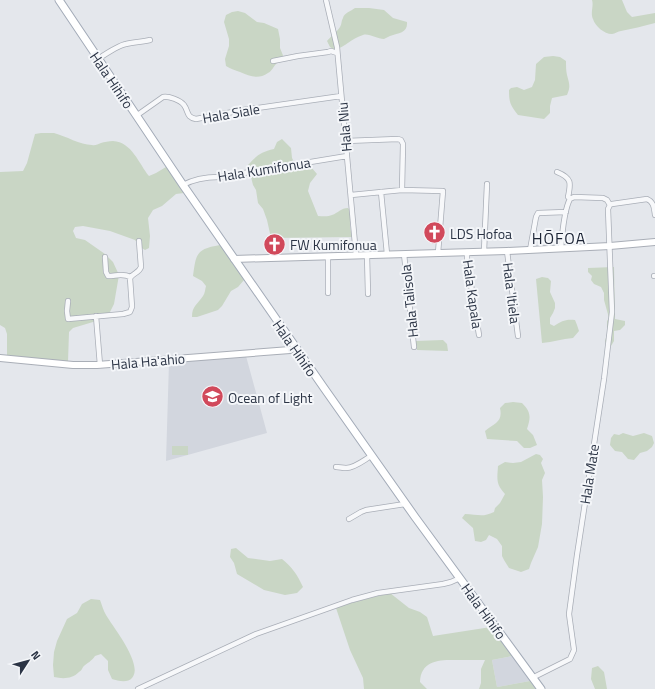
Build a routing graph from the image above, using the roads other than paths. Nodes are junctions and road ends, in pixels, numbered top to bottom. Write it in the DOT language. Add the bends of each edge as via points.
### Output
graph roads {
  1 [pos="59,0"];
  2 [pos="326,0"];
  3 [pos="150,40"];
  4 [pos="337,53"];
  5 [pos="98,59"];
  6 [pos="273,61"];
  7 [pos="341,96"];
  8 [pos="136,116"];
  9 [pos="346,141"];
  10 [pos="347,156"];
  11 [pos="557,172"];
  12 [pos="487,184"];
  13 [pos="183,185"];
  14 [pos="402,190"];
  15 [pos="380,192"];
  16 [pos="351,195"];
  17 [pos="570,199"];
  18 [pos="610,205"];
  19 [pos="566,212"];
  20 [pos="655,215"];
  21 [pos="139,241"];
  22 [pos="655,242"];
  23 [pos="610,246"];
  24 [pos="561,248"];
  25 [pos="530,250"];
  26 [pos="484,251"];
  27 [pos="507,251"];
  28 [pos="467,252"];
  29 [pos="438,253"];
  30 [pos="387,254"];
  31 [pos="404,254"];
  32 [pos="356,255"];
  33 [pos="367,255"];
  34 [pos="328,256"];
  35 [pos="105,257"];
  36 [pos="234,259"];
  37 [pos="130,277"];
  38 [pos="328,293"];
  39 [pos="368,294"];
  40 [pos="68,301"];
  41 [pos="96,316"];
  42 [pos="479,335"];
  43 [pos="518,336"];
  44 [pos="295,347"];
  45 [pos="414,347"];
  46 [pos="0,358"];
  47 [pos="100,365"];
  48 [pos="371,456"];
  49 [pos="336,467"];
  50 [pos="405,504"];
  51 [pos="349,519"];
  52 [pos="460,578"];
  53 [pos="532,678"];
  54 [pos="138,689"];
  55 [pos="541,689"];
  1 -- 5 [label="main road, Hala Hihifo"];
  2 -- 4 [label="street, Hala Niu"];
  3 -- 5 [label="street" via="118,46"];
  4 -- 6 [label="street" via="332,51"];
  4 -- 7 [label="street, Hala Niu"];
  5 -- 8 [label="main road, Hala Hihifo"];
  7 -- 8 [label="street, Hala Siale" via="196,119 191,118 181,102 168,96"];
  7 -- 9 [label="street, Hala Niu"];
  8 -- 13 [label="main road, Hala Hihifo"];
  9 -- 10 [label="street, Hala Niu"];
  9 -- 14 [label="street" via="401,140"];
  10 -- 13 [label="street, Hala Kumifonua" via="209,177"];
  10 -- 16 [label="street, Hala Niu"];
  11 -- 17 [label="street" via="568,179"];
  12 -- 26 [label="street"];
  13 -- 36 [label="main road, Hala Hihifo"];
  14 -- 15 [label="street"];
  14 -- 29 [label="street" via="443,190"];
  15 -- 16 [label="street"];
  15 -- 30 [label="street"];
  16 -- 32 [label="street, Hala Niu"];
  17 -- 18 [label="street" via="603,198"];
  17 -- 19 [label="street"];
  18 -- 20 [label="street" via="647,199 653,204"];
  18 -- 23 [label="street, Hala Mate"];
  19 -- 24 [label="street"];
  19 -- 25 [label="street" via="538,213"];
  21 -- 37 [label="street" via="141,267"];
  22 -- 23 [label="street"];
  23 -- 24 [label="street"];
  23 -- 53 [label="street, Hala Mate" via="612,312 569,614 574,650 570,659"];
  24 -- 25 [label="street"];
  25 -- 27 [label="street"];
  26 -- 27 [label="street"];
  26 -- 28 [label="street"];
  27 -- 43 [label="street, Hala 'Itiela"];
  28 -- 29 [label="street"];
  28 -- 42 [label="street, Hala Kapala"];
  29 -- 31 [label="street"];
  30 -- 31 [label="street"];
  30 -- 33 [label="street"];
  31 -- 45 [label="street, Hala Talisola"];
  32 -- 33 [label="street"];
  32 -- 34 [label="street"];
  33 -- 39 [label="street"];
  34 -- 36 [label="street"];
  34 -- 38 [label="street"];
  35 -- 37 [label="street" via="108,276"];
  36 -- 44 [label="main road, Hala Hihifo"];
  37 -- 41 [label="street" via="130,312"];
  40 -- 41 [label="street" via="68,319"];
  41 -- 47 [label="street"];
  44 -- 47 [label="street, Hala Ha'ahio" via="290,350"];
  44 -- 48 [label="main road, Hala Hihifo"];
  46 -- 47 [label="street, Hala Ha'ahio"];
  48 -- 49 [label="street" via="352,467"];
  48 -- 50 [label="main road, Hala Hihifo"];
  50 -- 51 [label="street" via="361,512"];
  50 -- 52 [label="main road, Hala Hihifo"];
  52 -- 53 [label="main road, Hala Hihifo"];
  52 -- 54 [label="street" via="443,584 378,593 352,600 256,634"];
  53 -- 55 [label="main road, Hala Hihifo"];
}
